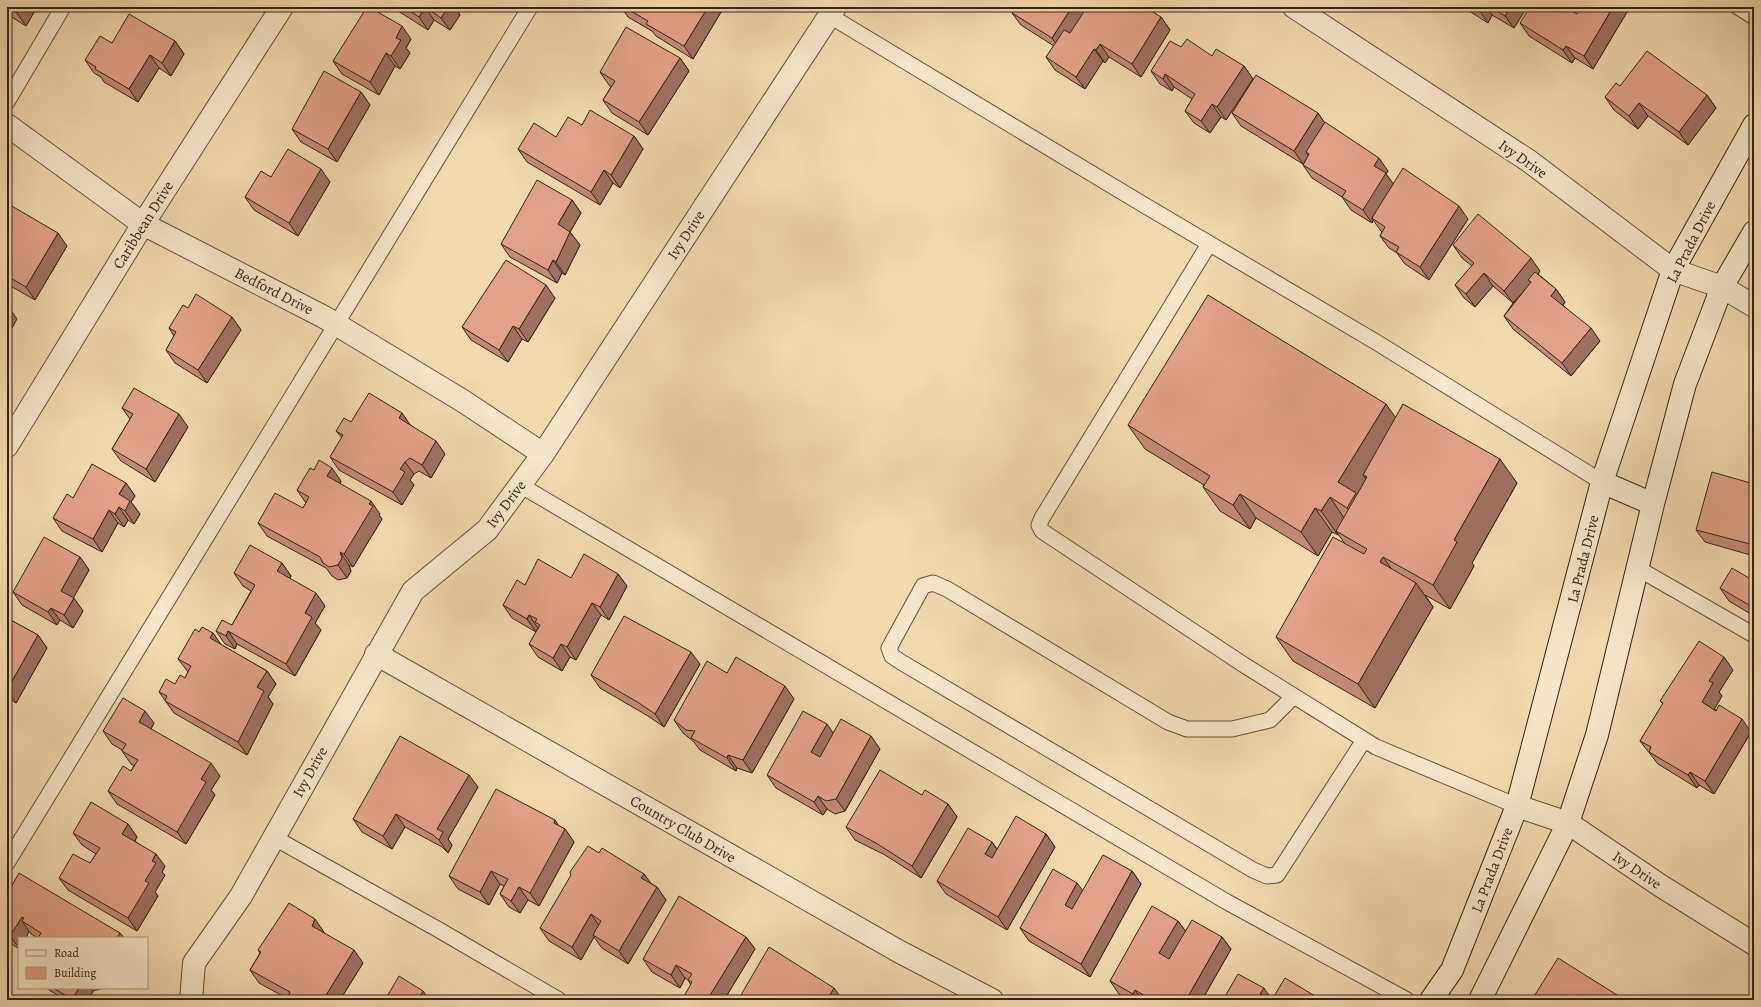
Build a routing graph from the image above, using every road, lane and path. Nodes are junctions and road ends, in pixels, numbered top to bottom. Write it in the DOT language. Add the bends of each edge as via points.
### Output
graph roads {
  1 [pos="63,7"];
  2 [pos="282,7"];
  3 [pos="530,7"];
  4 [pos="1294,7"];
  5 [pos="1738,7"];
  6 [pos="833,12"];
  7 [pos="1754,17"];
  8 [pos="7,102"];
  9 [pos="7,125"];
  10 [pos="1754,125"];
  11 [pos="143,224"];
  12 [pos="1754,232"];
  13 [pos="1209,244"];
  14 [pos="1673,270"];
  15 [pos="1722,286"];
  16 [pos="1754,306"];
  17 [pos="335,323"];
  18 [pos="7,446"];
  19 [pos="543,454"];
  20 [pos="1602,482"];
  21 [pos="520,486"];
  22 [pos="1653,504"];
  23 [pos="1637,568"];
  24 [pos="1754,635"];
  25 [pos="376,654"];
  26 [pos="1294,696"];
  27 [pos="1364,740"];
  28 [pos="1517,806"];
  29 [pos="1568,823"];
  30 [pos="273,837"];
  31 [pos="7,863"];
  32 [pos="1754,944"];
  33 [pos="191,1000"];
  34 [pos="560,1000"];
  35 [pos="992,1000"];
  36 [pos="1407,1000"];
  37 [pos="1431,1000"];
  38 [pos="1480,1000"];
  1 -- 8 [label="lane"];
  2 -- 11 [label="street, Caribbean Drive"];
  3 -- 17 [label="lane"];
  4 -- 14 [label="street, Ivy Drive" via="1529,162"];
  5 -- 7 [label="lane"];
  6 -- 13 [label="lane"];
  6 -- 19 [label="street, Ivy Drive"];
  9 -- 11 [label="street, Bedford Drive"];
  10 -- 14 [label="street, La Prada Drive"];
  11 -- 17 [label="street, Bedford Drive"];
  11 -- 18 [label="street, Caribbean Drive"];
  12 -- 15 [label="street"];
  13 -- 20 [label="lane" via="1376,342"];
  13 -- 26 [label="lane" via="1039,525 1042,531 1244,666"];
  14 -- 15 [label="street, Ivy Drive"];
  14 -- 20 [label="street, La Prada Drive"];
  15 -- 16 [label="street, Ivy Drive"];
  15 -- 22 [label="street" via="1685,384"];
  17 -- 19 [label="street, Bedford Drive" via="463,401"];
  17 -- 31 [label="lane"];
  19 -- 21 [label="street, Ivy Drive"];
  20 -- 22 [label="street"];
  20 -- 28 [label="street, La Prada Drive"];
  21 -- 25 [label="street, Ivy Drive" via="487,530 413,591"];
  21 -- 36 [label="lane" via="1227,902"];
  22 -- 23 [label="street"];
  23 -- 24 [label="lane"];
  23 -- 29 [label="street" via="1597,735"];
  25 -- 30 [label="street, Ivy Drive"];
  25 -- 35 [label="street, Country Club Drive" via="900,952"];
  26 -- 27 [label="lane"];
  26 -- 27 [label="lane" via="1270,720 1232,729 1187,729 1168,722 933,583 923,586 889,648 892,656 901,662 1267,876 1277,875"];
  27 -- 28 [label="lane"];
  28 -- 29 [label="street, Ivy Drive"];
  28 -- 37 [label="street, La Prada Drive" via="1452,970"];
  29 -- 32 [label="street, Ivy Drive" via="1661,886"];
  29 -- 38 [label="street"];
  30 -- 33 [label="street, Ivy Drive" via="241,896 194,963"];
  30 -- 34 [label="lane"];
}
